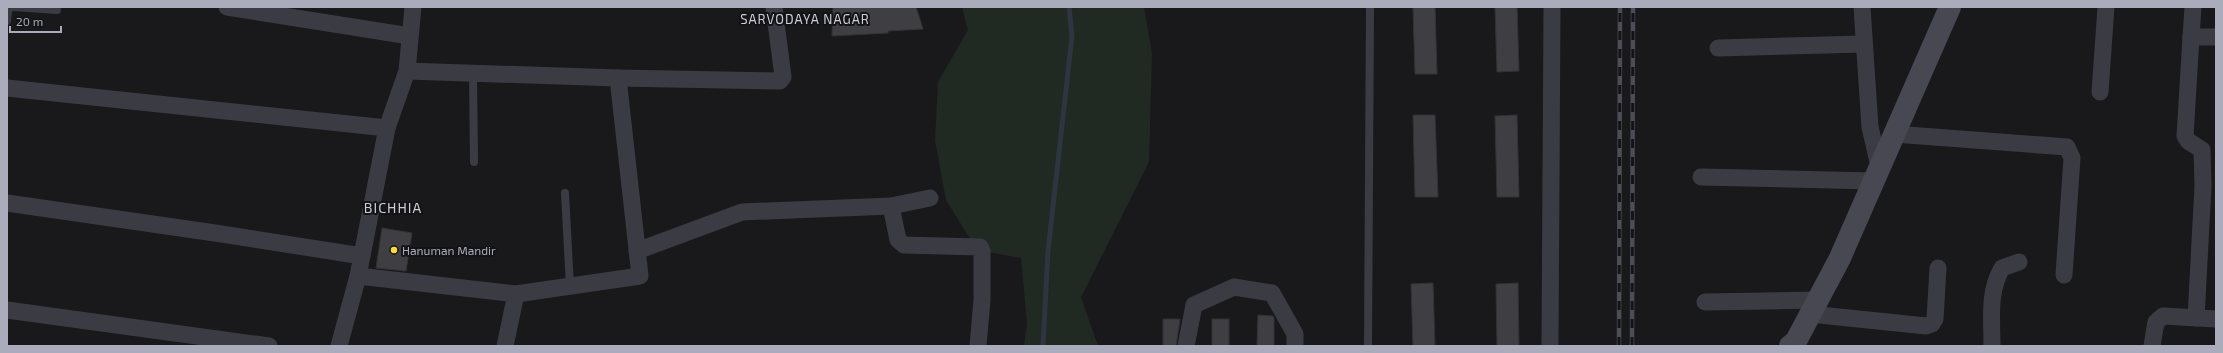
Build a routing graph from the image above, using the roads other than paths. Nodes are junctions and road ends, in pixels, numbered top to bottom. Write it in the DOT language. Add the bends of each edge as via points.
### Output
graph roads {
  1 [pos="13,7"];
  2 [pos="228,7"];
  3 [pos="413,7"];
  4 [pos="774,7"];
  5 [pos="1370,7"];
  6 [pos="1552,7"];
  7 [pos="1862,7"];
  8 [pos="1950,7"];
  9 [pos="2106,7"];
  10 [pos="2193,7"];
  11 [pos="58,10"];
  12 [pos="7,21"];
  13 [pos="410,36"];
  14 [pos="2191,37"];
  15 [pos="2216,38"];
  16 [pos="1863,44"];
  17 [pos="1718,48"];
  18 [pos="407,71"];
  19 [pos="473,73"];
  20 [pos="618,78"];
  21 [pos="7,88"];
  22 [pos="2100,92"];
  23 [pos="387,128"];
  24 [pos="1894,134"];
  25 [pos="474,162"];
  26 [pos="1876,173"];
  27 [pos="1701,177"];
  28 [pos="564,193"];
  29 [pos="930,198"];
  30 [pos="7,204"];
  31 [pos="891,206"];
  32 [pos="638,251"];
  33 [pos="362,256"];
  34 [pos="2019,262"];
  35 [pos="1938,268"];
  36 [pos="2064,275"];
  37 [pos="358,276"];
  38 [pos="570,287"];
  39 [pos="516,294"];
  40 [pos="1705,302"];
  41 [pos="1814,307"];
  42 [pos="7,310"];
  43 [pos="2196,318"];
  44 [pos="2216,319"];
  45 [pos="269,346"];
  46 [pos="339,346"];
  47 [pos="505,346"];
  48 [pos="978,346"];
  49 [pos="1186,346"];
  50 [pos="1295,346"];
  51 [pos="1368,346"];
  52 [pos="1550,346"];
  53 [pos="1790,346"];
  54 [pos="1992,346"];
  55 [pos="2152,346"];
  1 -- 11 [label="lane"];
  1 -- 12 [label="lane" via="8,10"];
  2 -- 13 [label="street"];
  3 -- 13 [label="street"];
  4 -- 20 [label="street" via="783,77 780,81"];
  5 -- 51 [label="lane"];
  6 -- 52 [label="street"];
  7 -- 16 [label="street"];
  8 -- 24 [label="street"];
  9 -- 22 [label="street"];
  10 -- 14 [label="street"];
  13 -- 18 [label="street"];
  14 -- 15 [label="street"];
  14 -- 43 [label="street" via="2185,136 2202,150 2203,186"];
  16 -- 17 [label="street"];
  16 -- 26 [label="street"];
  18 -- 19 [label="street"];
  18 -- 23 [label="street"];
  19 -- 20 [label="street"];
  19 -- 25 [label="lane"];
  20 -- 32 [label="street"];
  21 -- 23 [label="street"];
  23 -- 33 [label="street"];
  24 -- 26 [label="street"];
  24 -- 36 [label="street" via="2067,147 2072,158"];
  26 -- 27 [label="street"];
  26 -- 41 [label="street" via="1840,258"];
  28 -- 38 [label="lane"];
  29 -- 31 [label="street"];
  30 -- 33 [label="street" via="215,232"];
  31 -- 32 [label="street" via="742,212"];
  31 -- 48 [label="street" via="898,240 904,245 980,248 982,251 982,300"];
  32 -- 38 [label="street" via="640,276"];
  33 -- 37 [label="street"];
  34 -- 54 [label="street" via="2002,268 1995,280 1992,292"];
  35 -- 41 [label="street" via="1935,319 1932,324 1926,326"];
  37 -- 39 [label="street"];
  37 -- 46 [label="street"];
  38 -- 39 [label="street"];
  39 -- 47 [label="street"];
  40 -- 41 [label="street"];
  41 -- 53 [label="street" via="1796,341"];
  42 -- 45 [label="street"];
  43 -- 44 [label="street"];
  43 -- 55 [label="street" via="2159,318"];
  49 -- 50 [label="street" via="1194,305 1234,287 1272,293 1295,334"];
}
